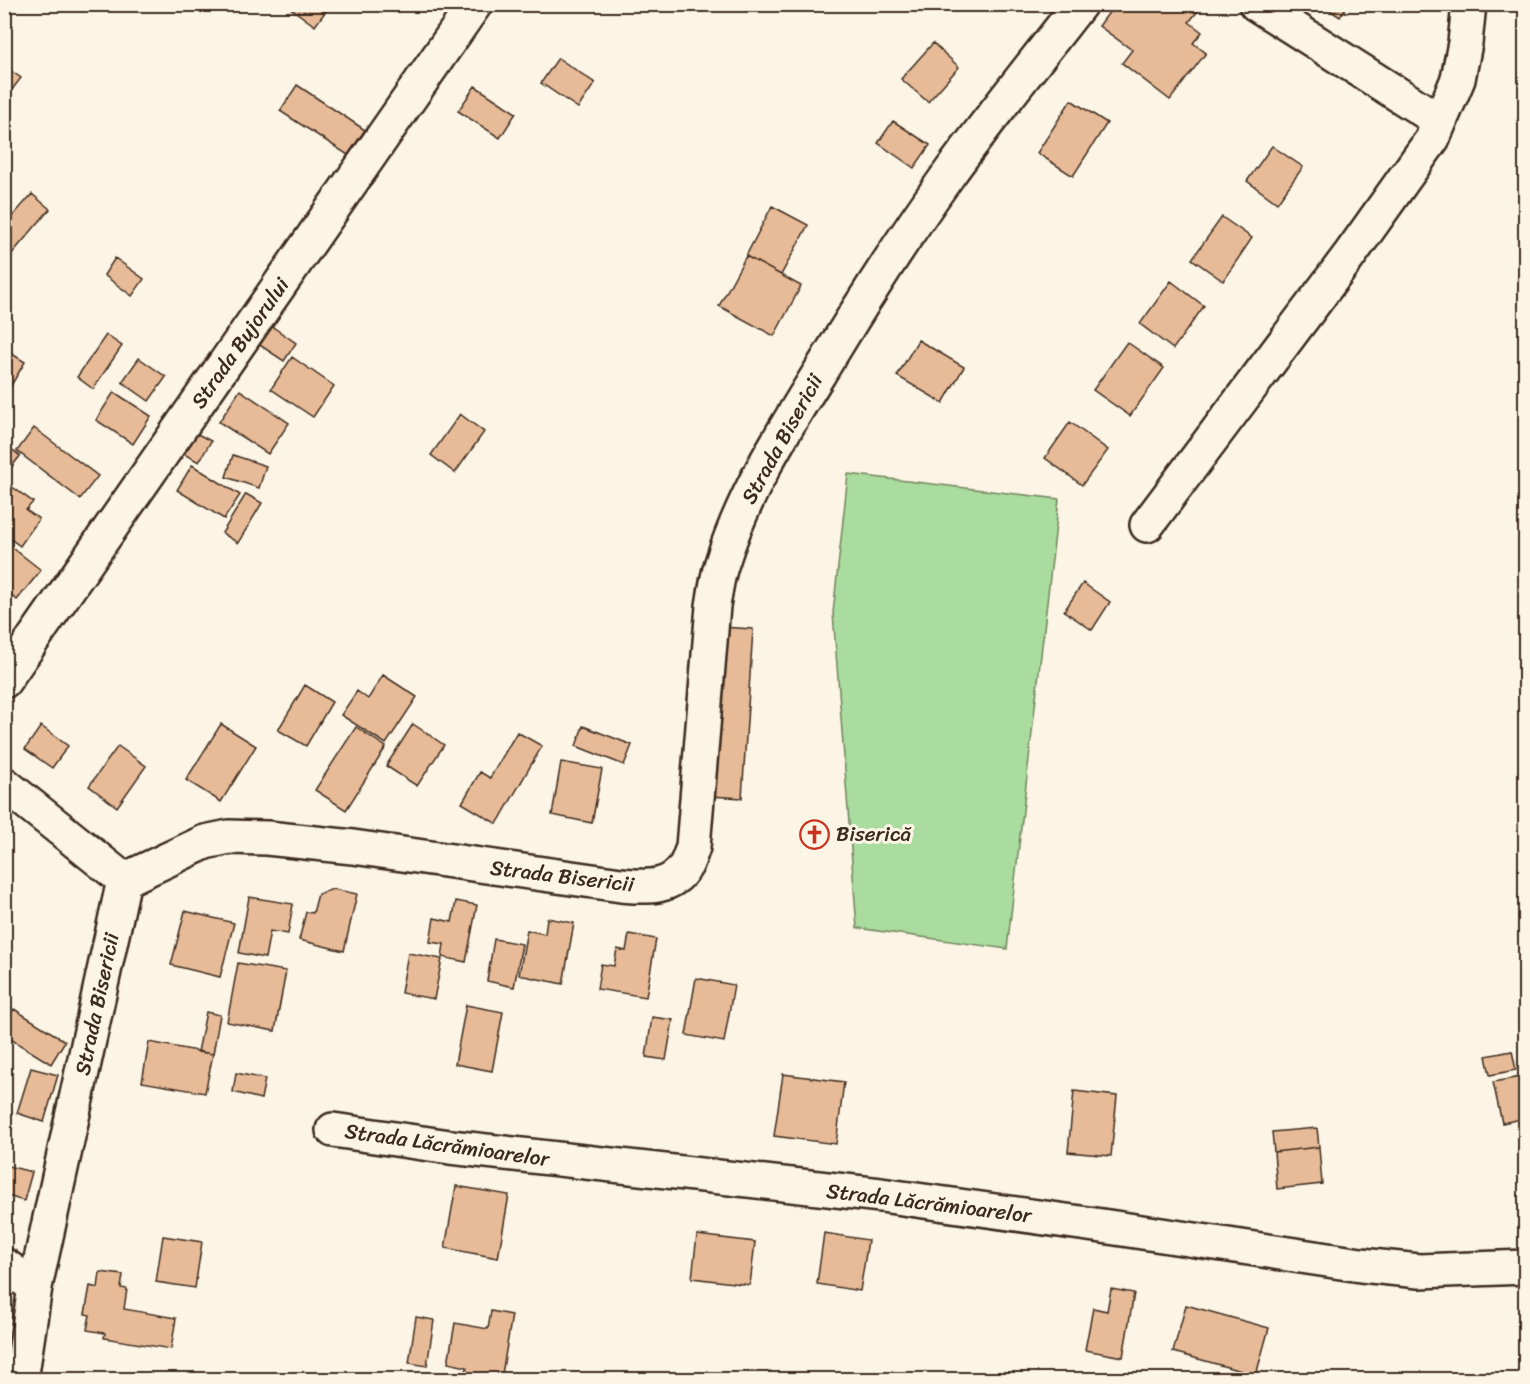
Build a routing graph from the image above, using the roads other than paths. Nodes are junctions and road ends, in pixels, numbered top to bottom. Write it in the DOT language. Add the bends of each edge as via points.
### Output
graph roads {
  1 [pos="475,4"];
  2 [pos="1080,4"];
  3 [pos="1256,4"];
  4 [pos="1469,4"];
  5 [pos="1433,138"];
  6 [pos="1148,525"];
  7 [pos="4,681"];
  8 [pos="4,784"];
  9 [pos="124,880"];
  10 [pos="333,1130"];
  11 [pos="4,1265"];
  12 [pos="1526,1267"];
  13 [pos="35,1287"];
  14 [pos="21,1380"];
  1 -- 7 [label="street, Strada Bujorului"];
  2 -- 9 [label="street, Strada Bisericii" via="951,172 890,261 795,412 737,521 720,567 713,606 693,847 674,879 645,887 621,885 353,847 229,837 205,842"];
  3 -- 5 [label="street" via="1432,116 1436,125"];
  4 -- 5 [label="street" via="1458,79"];
  5 -- 6 [label="street"];
  8 -- 9 [label="street"];
  9 -- 13 [label="street, Strada Bisericii"];
  10 -- 12 [label="street, Strada Lăcrămioarelor" via="450,1148 882,1196 1361,1265 1419,1271"];
  11 -- 13 [label="street"];
  13 -- 14 [label="street, Strada Bisericii"];
}
